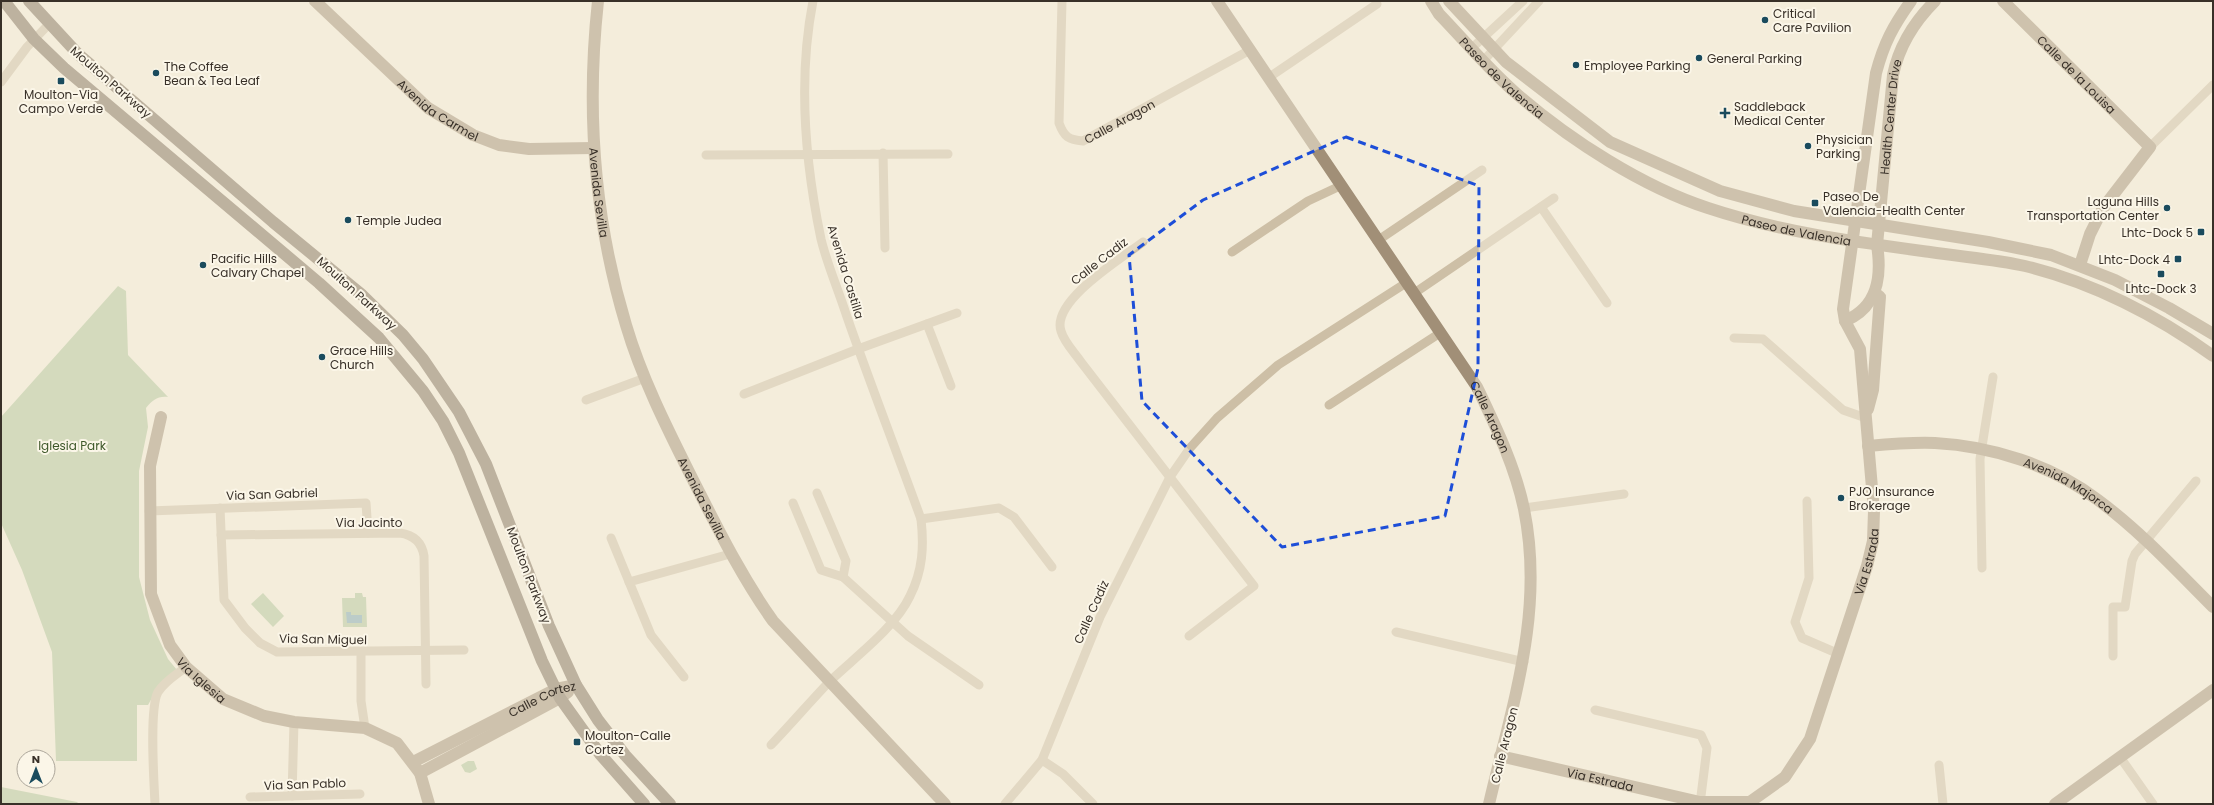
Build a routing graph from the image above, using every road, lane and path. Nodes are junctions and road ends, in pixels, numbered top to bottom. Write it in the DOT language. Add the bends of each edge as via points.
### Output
graph roads {
  1 [pos="4,1"];
  2 [pos="29,1"];
  3 [pos="316,1"];
  4 [pos="598,1"];
  5 [pos="813,1"];
  6 [pos="1062,1"];
  7 [pos="1217,1"];
  8 [pos="1431,1"];
  9 [pos="1449,1"];
  10 [pos="1523,1"];
  11 [pos="1539,1"];
  12 [pos="1911,1"];
  13 [pos="1935,1"];
  14 [pos="2003,1"];
  15 [pos="1377,4"];
  16 [pos="50,23"];
  17 [pos="1483,38"];
  18 [pos="34,39"];
  19 [pos="1472,48"];
  20 [pos="1493,49"];
  21 [pos="1250,50"];
  22 [pos="1484,60"];
  23 [pos="1268,78"];
  24 [pos="1,82"];
  25 [pos="2213,85"];
  26 [pos="2150,147"];
  27 [pos="593,148"];
  28 [pos="808,153"];
  29 [pos="883,153"];
  30 [pos="948,154"];
  31 [pos="706,155"];
  32 [pos="1482,170"];
  33 [pos="1340,186"];
  34 [pos="1554,198"];
  35 [pos="1541,207"];
  36 [pos="1856,221"];
  37 [pos="273,222"];
  38 [pos="1879,224"];
  39 [pos="264,238"];
  40 [pos="1378,241"];
  41 [pos="1854,241"];
  42 [pos="1143,242"];
  43 [pos="1877,245"];
  44 [pos="885,248"];
  45 [pos="1232,252"];
  46 [pos="2080,265"];
  47 [pos="2074,282"];
  48 [pos="1406,283"];
  49 [pos="1875,293"];
  50 [pos="1413,294"];
  51 [pos="1607,303"];
  52 [pos="957,313"];
  53 [pos="1845,320"];
  54 [pos="927,324"];
  55 [pos="1440,333"];
  56 [pos="2213,334"];
  57 [pos="1734,338"];
  58 [pos="858,348"];
  59 [pos="2213,356"];
  60 [pos="1993,377"];
  61 [pos="645,378"];
  62 [pos="951,386"];
  63 [pos="744,394"];
  64 [pos="586,400"];
  65 [pos="1329,405"];
  66 [pos="161,416"];
  67 [pos="1866,418"];
  68 [pos="1868,446"];
  69 [pos="1980,449"];
  70 [pos="1170,477"];
  71 [pos="2196,481"];
  72 [pos="817,493"];
  73 [pos="1624,494"];
  74 [pos="1807,502"];
  75 [pos="793,503"];
  76 [pos="220,508"];
  77 [pos="1524,508"];
  78 [pos="149,511"];
  79 [pos="922,519"];
  80 [pos="368,533"];
  81 [pos="221,535"];
  82 [pos="611,538"];
  83 [pos="2146,540"];
  84 [pos="730,554"];
  85 [pos="1052,566"];
  86 [pos="1982,568"];
  87 [pos="843,577"];
  88 [pos="629,582"];
  89 [pos="2213,607"];
  90 [pos="892,621"];
  91 [pos="1396,632"];
  92 [pos="1189,636"];
  93 [pos="426,650"];
  94 [pos="464,650"];
  95 [pos="361,652"];
  96 [pos="1839,654"];
  97 [pos="2113,656"];
  98 [pos="1524,662"];
  99 [pos="186,667"];
  100 [pos="684,677"];
  101 [pos="829,682"];
  102 [pos="426,684"];
  103 [pos="576,685"];
  104 [pos="978,685"];
  105 [pos="2213,692"];
  106 [pos="558,694"];
  107 [pos="1595,710"];
  108 [pos="294,722"];
  109 [pos="365,728"];
  110 [pos="771,745"];
  111 [pos="1500,756"];
  112 [pos="2120,757"];
  113 [pos="1042,760"];
  114 [pos="413,762"];
  115 [pos="1939,765"];
  116 [pos="420,773"];
  117 [pos="360,794"];
  118 [pos="292,796"];
  119 [pos="250,797"];
  120 [pos="1700,803"];
  121 [pos="155,804"];
  122 [pos="429,804"];
  123 [pos="644,804"];
  124 [pos="670,804"];
  125 [pos="945,804"];
  126 [pos="1005,804"];
  127 [pos="1093,804"];
  128 [pos="1489,804"];
  129 [pos="1943,804"];
  130 [pos="2055,804"];
  131 [pos="2153,804"];
  1 -- 18 [label="main road, Moulton Parkway"];
  2 -- 16 [label="main road, Moulton Parkway"];
  3 -- 27 [label="street, Avenida Carmel" via="428,108 473,136 499,145 529,149"];
  4 -- 27 [label="street, Avenida Sevilla" via="592,64"];
  5 -- 28 [label="street, Avenida Castilla" via="808,29 805,88"];
  6 -- 21 [label="street, Calle Aragon" via="1058,124 1062,134 1072,140 1083,141"];
  7 -- 21 [label="street, Calle Aragon"];
  8 -- 19 [label="street, Paseo de Valencia" via="1439,14"];
  9 -- 17 [label="street, Paseo de Valencia"];
  10 -- 17 [label="street"];
  11 -- 20 [label="street"];
  12 -- 36 [label="street, Health Center Drive" via="1884,45 1876,73"];
  13 -- 38 [label="street, Health Center Drive" via="1910,32 1898,55 1893,75"];
  14 -- 26 [label="street, Calle de la Louisa"];
  15 -- 23 [label="street"];
  16 -- 18 [label="street"];
  16 -- 37 [label="main road, Moulton Parkway" via="78,54"];
  17 -- 19 [label="street"];
  17 -- 20 [label="street, Paseo de Valencia"];
  18 -- 24 [label="street"];
  18 -- 39 [label="main road, Moulton Parkway" via="64,68"];
  19 -- 22 [label="street, Paseo de Valencia"];
  20 -- 22 [label="street"];
  20 -- 36 [label="street, Paseo de Valencia" via="1506,62 1610,142 1720,191 1794,211"];
  21 -- 23 [label="street, Calle Aragon"];
  22 -- 41 [label="street, Paseo de Valencia" via="1517,95 1539,112 1639,178 1706,207 1738,217 1780,228"];
  23 -- 33 [label="street, Calle Aragon"];
  25 -- 26 [label="street"];
  26 -- 46 [label="street" via="2103,208 2090,234"];
  27 -- 61 [label="street, Avenida Sevilla" via="599,208 612,272 626,326"];
  28 -- 29 [label="street"];
  28 -- 31 [label="street"];
  28 -- 58 [label="street, Avenida Castilla" via="821,240"];
  29 -- 30 [label="street"];
  29 -- 44 [label="street"];
  32 -- 40 [label="street"];
  33 -- 40 [label="street, Calle Aragon"];
  33 -- 45 [label="street" via="1308,201"];
  34 -- 35 [label="street"];
  35 -- 50 [label="street"];
  35 -- 51 [label="street"];
  36 -- 38 [label="street, Paseo de Valencia"];
  36 -- 41 [label="street, Health Center Drive"];
  37 -- 39 [label="main road"];
  37 -- 103 [label="main road, Moulton Parkway" via="381,312 442,384 473,436 486,464 549,626"];
  38 -- 43 [label="street, Health Center Drive"];
  38 -- 46 [label="street, Paseo de Valencia" via="1988,242 2050,255"];
  39 -- 106 [label="main road, Moulton Parkway" via="348,308 379,338 402,364 443,421 474,487 540,655"];
  40 -- 48 [label="street, Calle Aragon"];
  41 -- 43 [label="street, Paseo de Valencia"];
  41 -- 53 [label="street, Via Estrada" via="1843,309"];
  42 -- 70 [label="street, Calle Cadiz" via="1075,294 1062,312 1060,330 1081,362"];
  43 -- 47 [label="street, Paseo de Valencia" via="2016,264"];
  43 -- 49 [label="street, Via Estrada" via="1880,260"];
  46 -- 47 [label="street"];
  46 -- 56 [label="street, Paseo de Valencia" via="2152,298"];
  47 -- 59 [label="street, Paseo de Valencia" via="2103,293 2152,318"];
  48 -- 50 [label="street, Calle Aragon"];
  48 -- 70 [label="street, Calle Cadiz" via="1278,365 1217,418 1190,448"];
  49 -- 53 [label="street" via="1862,312"];
  49 -- 67 [label="street, Via Estrada" via="1880,297 1880,307 1873,390"];
  50 -- 55 [label="street, Calle Aragon"];
  52 -- 54 [label="street"];
  53 -- 67 [label="street, Via Estrada" via="1860,349"];
  54 -- 58 [label="street"];
  54 -- 62 [label="street"];
  55 -- 65 [label="street"];
  55 -- 77 [label="street, Calle Aragon" via="1477,387 1499,433"];
  57 -- 67 [label="street" via="1763,339 1843,410"];
  58 -- 63 [label="street"];
  58 -- 79 [label="street, Avenida Castilla"];
  60 -- 69 [label="street"];
  61 -- 64 [label="street"];
  61 -- 84 [label="street, Avenida Sevilla"];
  66 -- 78 [label="street, Via Iglesia" via="150,466"];
  67 -- 68 [label="street, Via Estrada"];
  68 -- 69 [label="street, Avenida Majorca" via="1934,443"];
  68 -- 96 [label="street, Via Estrada" via="1874,511 1873,541"];
  69 -- 83 [label="street, Avenida Majorca" via="2034,465 2066,480 2098,499"];
  69 -- 86 [label="street"];
  70 -- 92 [label="street, Calle Cadiz" via="1254,586"];
  70 -- 113 [label="street, Calle Cadiz" via="1100,617"];
  71 -- 83 [label="street"];
  72 -- 87 [label="street" via="846,561"];
  73 -- 77 [label="street"];
  74 -- 96 [label="street" via="1808,578 1795,622 1802,638"];
  75 -- 87 [label="street" via="821,570"];
  76 -- 78 [label="street, Via San Gabriel"];
  76 -- 80 [label="street, Via San Gabriel" via="366,503"];
  76 -- 81 [label="street, Via San Miguel"];
  77 -- 98 [label="street, Calle Aragon" via="1530,548 1529,625"];
  78 -- 99 [label="street, Via Iglesia" via="151,594 170,645"];
  79 -- 85 [label="street" via="999,508 1014,517"];
  79 -- 90 [label="street, Avenida Castilla" via="924,546 921,568 910,597"];
  80 -- 81 [label="street, Via Jacinto"];
  80 -- 93 [label="street, Via Jacinto" via="404,533 415,538 422,547"];
  81 -- 95 [label="street, Via San Miguel" via="224,600 260,643 277,652"];
  82 -- 88 [label="street"];
  83 -- 89 [label="street, Avenida Majorca"];
  83 -- 97 [label="street" via="2132,561 2125,607 2112,607"];
  84 -- 88 [label="street, Avenida Sevilla"];
  84 -- 101 [label="street, Avenida Sevilla" via="749,588 773,621"];
  87 -- 90 [label="street"];
  88 -- 100 [label="street" via="651,635"];
  90 -- 101 [label="street, Avenida Castilla"];
  90 -- 104 [label="street" via="908,636"];
  91 -- 98 [label="street"];
  93 -- 94 [label="street, Via San Miguel"];
  93 -- 95 [label="street, Via San Miguel"];
  93 -- 102 [label="street, Via Jacinto"];
  95 -- 109 [label="street" via="361,701"];
  96 -- 120 [label="street, Via Estrada" via="1810,739 1785,777 1750,802"];
  98 -- 111 [label="street, Calle Aragon"];
  99 -- 108 [label="street, Via Iglesia" via="223,699 264,716"];
  99 -- 121 [label="street" via="166,682 157,693 154,711"];
  101 -- 110 [label="street"];
  101 -- 125 [label="street, Avenida Sevilla"];
  103 -- 106 [label="street, Calle Cortez"];
  103 -- 124 [label="main road, Moulton Parkway" via="598,720 625,755"];
  105 -- 112 [label="street"];
  106 -- 114 [label="street, Calle Cortez"];
  106 -- 116 [label="street, Calle Cortez"];
  106 -- 123 [label="main road, Moulton Parkway" via="600,754"];
  107 -- 120 [label="street" via="1701,735 1707,748"];
  108 -- 109 [label="street, Via Iglesia"];
  108 -- 118 [label="street"];
  109 -- 114 [label="street, Via Iglesia" via="396,743"];
  111 -- 120 [label="street, Via Estrada"];
  111 -- 128 [label="street, Calle Aragon"];
  112 -- 130 [label="street"];
  112 -- 131 [label="street"];
  113 -- 126 [label="street, Calle Cadiz"];
  113 -- 127 [label="street" via="1062,774"];
  114 -- 116 [label="street, Via Iglesia"];
  115 -- 129 [label="street"];
  116 -- 122 [label="street, Via Iglesia"];
  117 -- 118 [label="street, Via San Pablo"];
  118 -- 119 [label="street, Via San Pablo"];
}
